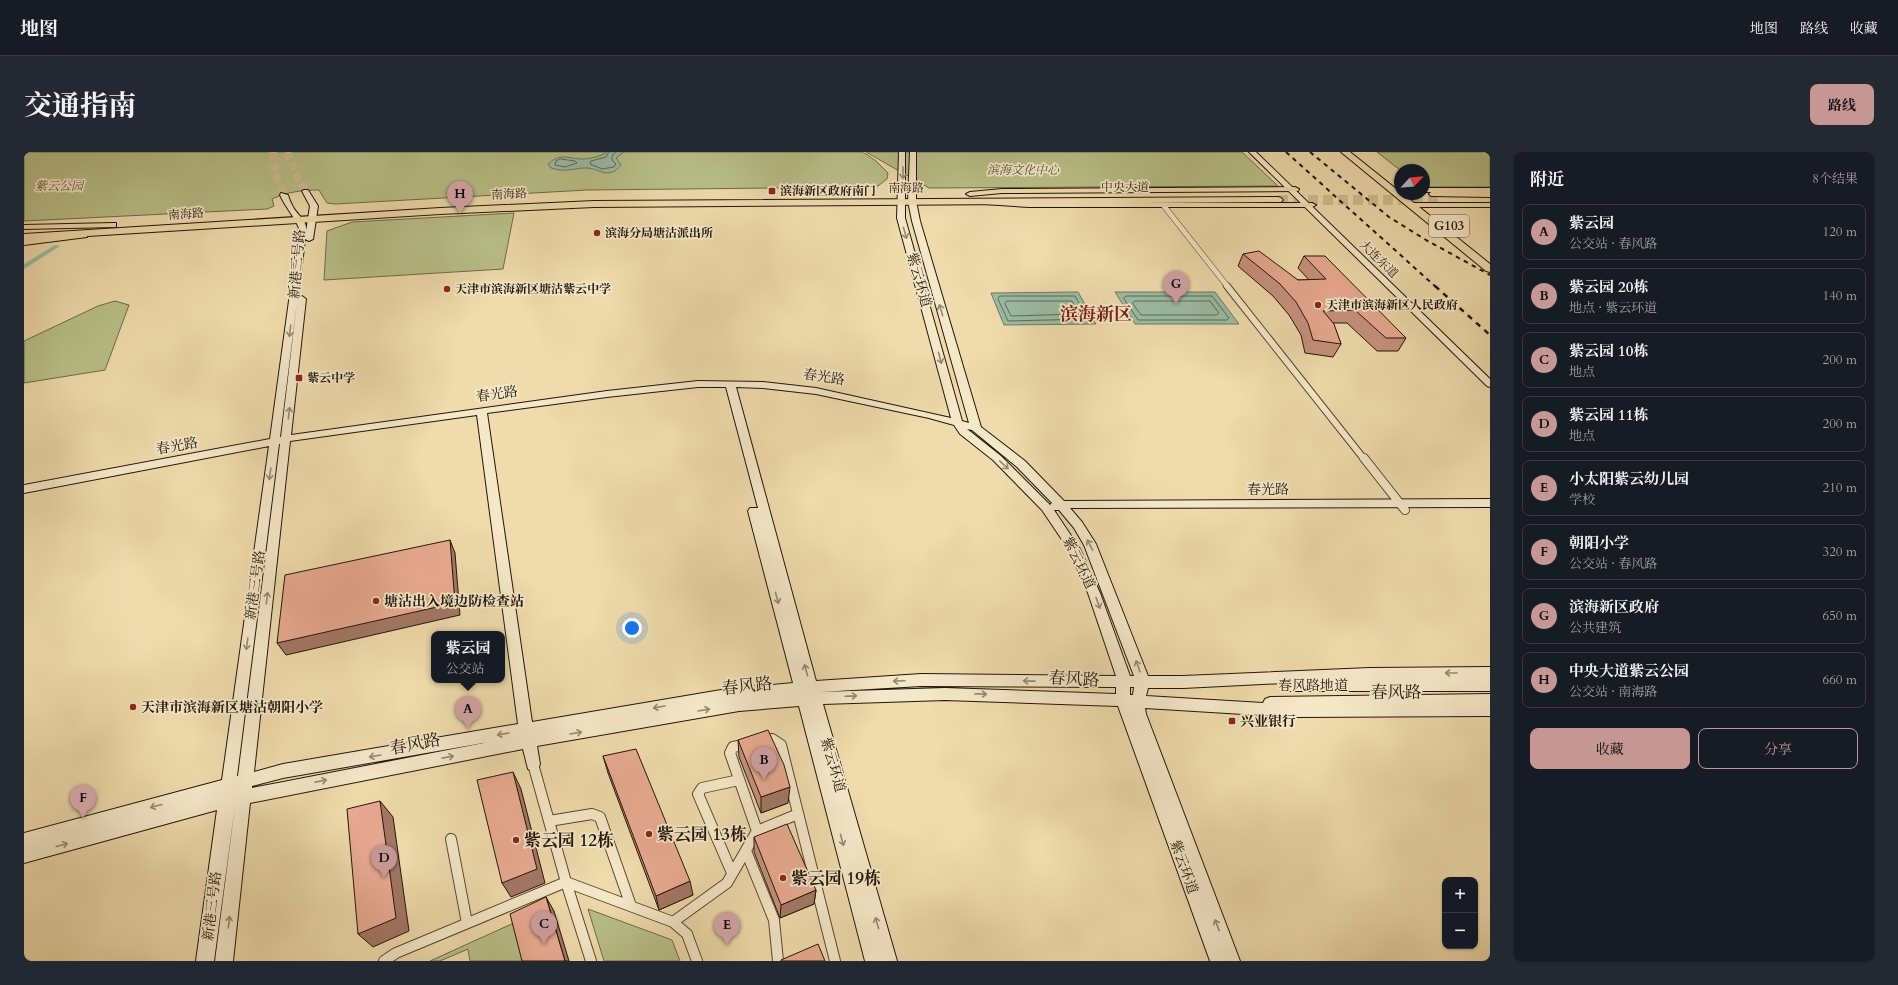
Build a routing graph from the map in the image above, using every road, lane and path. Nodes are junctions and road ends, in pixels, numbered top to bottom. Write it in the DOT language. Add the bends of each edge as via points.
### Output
graph roads {
  1 [pos="902,152"];
  2 [pos="913,152"];
  3 [pos="1252,152"];
  4 [pos="1256,152"];
  5 [pos="1345,152"];
  6 [pos="1355,152"];
  7 [pos="1394,186"];
  8 [pos="1394,186"];
  9 [pos="1292,189"];
  10 [pos="1430,190"];
  11 [pos="1490,190"];
  12 [pos="306,191"];
  13 [pos="1274,194"];
  14 [pos="1490,194"];
  15 [pos="284,195"];
  16 [pos="900,198"];
  17 [pos="912,198"];
  18 [pos="971,198"];
  19 [pos="1408,200"];
  20 [pos="1416,200"];
  21 [pos="1490,200"];
  22 [pos="1288,205"];
  23 [pos="1310,205"];
  24 [pos="1412,205"];
  25 [pos="1423,205"];
  26 [pos="1490,205"];
  27 [pos="1164,206"];
  28 [pos="313,215"];
  29 [pos="296,216"];
  30 [pos="113,225"];
  31 [pos="24,227"];
  32 [pos="24,231"];
  33 [pos="100,233"];
  34 [pos="24,238"];
  35 [pos="24,242"];
  36 [pos="1490,259"];
  37 [pos="1490,269"];
  38 [pos="1490,376"];
  39 [pos="1490,384"];
  40 [pos="726,387"];
  41 [pos="482,413"];
  42 [pos="957,422"];
  43 [pos="976,428"];
  44 [pos="964,432"];
  45 [pos="280,443"];
  46 [pos="24,489"];
  47 [pos="24,493"];
  48 [pos="1490,503"];
  49 [pos="1402,507"];
  50 [pos="1064,508"];
  51 [pos="1490,510"];
  52 [pos="1049,511"];
  53 [pos="1490,673"];
  54 [pos="1142,682"];
  55 [pos="1183,682"];
  56 [pos="1124,683"];
  57 [pos="1490,685"];
  58 [pos="807,694"];
  59 [pos="782,695"];
  60 [pos="1096,699"];
  61 [pos="1490,700"];
  62 [pos="1123,701"];
  63 [pos="1137,701"];
  64 [pos="1172,703"];
  65 [pos="1192,704"];
  66 [pos="1490,710"];
  67 [pos="815,721"];
  68 [pos="1139,730"];
  69 [pos="528,736"];
  70 [pos="249,748"];
  71 [pos="533,764"];
  72 [pos="284,771"];
  73 [pos="739,780"];
  74 [pos="237,790"];
  75 [pos="192,803"];
  76 [pos="798,814"];
  77 [pos="549,821"];
  78 [pos="222,830"];
  79 [pos="757,831"];
  80 [pos="451,839"];
  81 [pos="24,841"];
  82 [pos="746,850"];
  83 [pos="24,855"];
  84 [pos="732,873"];
  85 [pos="566,882"];
  86 [pos="631,906"];
  87 [pos="673,922"];
  88 [pos="467,923"];
  89 [pos="205,961"];
  90 [pos="224,961"];
  91 [pos="384,961"];
  92 [pos="591,961"];
  93 [pos="697,961"];
  94 [pos="778,961"];
  95 [pos="835,961"];
  96 [pos="874,961"];
  97 [pos="888,961"];
  98 [pos="1219,961"];
  99 [pos="1231,961"];
  1 -- 16 [label="street, 紫云环道, one-way" via="903,182"];
  2 -- 17 [label="street, 紫云环道"];
  3 -- 9 [label="street, 大连东道"];
  4 -- 9 [label="street, 大连东道"];
  5 -- 7 [label="highway, G103"];
  6 -- 8 [label="highway, G103"];
  9 -- 13 [label="main road"];
  9 -- 23 [label="street, 大连东道"];
  10 -- 11 [label="main road"];
  12 -- 28 [label="street" via="314,203"];
  13 -- 18 [label="highway, 中央大道"];
  13 -- 22 [label="main road" via="1280,192 1291,202"];
  14 -- 21 [label="highway" via="1438,197"];
  15 -- 29 [label="street, 新港三号路"];
  16 -- 17 [label="highway, 南海路"];
  16 -- 28 [label="highway, 南海路" via="594,204"];
  16 -- 42 [label="street, 紫云环道, one-way" via="906,237"];
  17 -- 18 [label="highway, 南海路"];
  43 -- 17 [label="street, 紫云环道, one-way" via="928,267"];
  18 -- 27 [label="main road" via="1029,205"];
  19 -- 24 [label="highway, G103"];
  20 -- 25 [label="highway, G103"];
  22 -- 23 [label="main road"];
  22 -- 27 [label="main road"];
  23 -- 38 [label="street, 大连东道"];
  23 -- 39 [label="street, 大连东道"];
  24 -- 25 [label="main road"];
  24 -- 37 [label="highway, G103"];
  25 -- 26 [label="main road"];
  25 -- 36 [label="highway, G103"];
  27 -- 49 [label="street"];
  28 -- 29 [label="highway, 南海路"];
  45 -- 28 [label="street, 新港三号路, one-way"];
  29 -- 30 [label="highway, 南海路"];
  29 -- 33 [label="highway, 南海路"];
  29 -- 45 [label="street, 新港三号路, one-way" via="303,228"];
  30 -- 31 [label="main road"];
  30 -- 32 [label="highway, 南海路"];
  33 -- 34 [label="highway, 南海路"];
  33 -- 35 [label="main road"];
  40 -- 41 [label="street, 春光路" via="608,397"];
  40 -- 42 [label="street, 春光路" via="778,386 816,391"];
  40 -- 44 [label="street, 春光路" via="819,398"];
  40 -- 58 [label="street"];
  41 -- 45 [label="street, 春光路"];
  41 -- 69 [label="street"];
  42 -- 43 [label="street, 春光路"];
  42 -- 44 [label="street, 紫云环道"];
  43 -- 50 [label="street, 紫云环道" via="1021,464"];
  44 -- 52 [label="street, 紫云环道, one-way" via="997,458"];
  45 -- 46 [label="street, 春光路"];
  45 -- 47 [label="street, 春光路"];
  70 -- 45 [label="street, 新港三号路, one-way"];
  45 -- 74 [label="street, 新港三号路, one-way" via="233,749"];
  48 -- 49 [label="street, 春光路"];
  49 -- 50 [label="street, 春光路"];
  49 -- 51 [label="street, 春光路"];
  50 -- 52 [label="street, 春光路"];
  54 -- 50 [label="street, 紫云环道, one-way" via="1137,661 1090,544"];
  52 -- 56 [label="street, 紫云环道, one-way" via="1086,573 1121,668"];
  53 -- 55 [label="street, 春风路, one-way" via="1370,674"];
  54 -- 55 [label="street, 春风路"];
  54 -- 56 [label="street, 春风路"];
  54 -- 63 [label="street, 紫云环道"];
  55 -- 57 [label="street, 春风路地道" via="1258,685"];
  56 -- 58 [label="street, 春风路, one-way" via="921,680 850,683"];
  56 -- 62 [label="street, 紫云环道"];
  58 -- 59 [label="street" via="794,692"];
  58 -- 60 [label="street, 春风路, one-way" via="945,694"];
  58 -- 67 [label="street"];
  59 -- 67 [label="street" via="801,706"];
  59 -- 69 [label="street, 春风路" via="709,709"];
  60 -- 62 [label="street, 春风路"];
  60 -- 68 [label="street" via="1117,708"];
  61 -- 65 [label="street, 春风路地道"];
  62 -- 63 [label="street, 春风路"];
  62 -- 68 [label="street, 紫云环道"];
  63 -- 64 [label="street, 春风路"];
  63 -- 68 [label="street, 紫云环道"];
  64 -- 65 [label="street, 春风路"];
  64 -- 68 [label="street" via="1157,705 1149,710"];
  65 -- 66 [label="street, 春风路" via="1294,711"];
  67 -- 96 [label="street, 紫云环道, one-way"];
  97 -- 67 [label="street, 紫云环道, one-way"];
  68 -- 98 [label="street, 紫云环道"];
  99 -- 68 [label="street, 紫云环道, one-way"];
  69 -- 71 [label="street"];
  69 -- 72 [label="street, 春风路, one-way"];
  74 -- 69 [label="street, 春风路, one-way" via="282,789"];
  70 -- 72 [label="street" via="252,765 257,770"];
  70 -- 74 [label="street, 新港三号路"];
  71 -- 77 [label="street"];
  72 -- 74 [label="street, 春风路"];
  73 -- 76 [label="street" via="730,753 733,747 772,739 781,745"];
  73 -- 79 [label="street"];
  73 -- 84 [label="street" via="702,788 698,794"];
  74 -- 75 [label="street" via="213,793"];
  74 -- 78 [label="street, 新港三号路"];
  90 -- 74 [label="street, 新港三号路, one-way" via="240,826"];
  75 -- 78 [label="street" via="215,813 221,821"];
  75 -- 81 [label="street, one-way"];
  83 -- 75 [label="street, one-way"];
  76 -- 79 [label="street"];
  76 -- 95 [label="street"];
  77 -- 85 [label="street"];
  77 -- 86 [label="street" via="592,814 600,817"];
  78 -- 89 [label="street, 新港三号路"];
  79 -- 82 [label="street"];
  80 -- 88 [label="street"];
  82 -- 84 [label="street"];
  82 -- 94 [label="street" via="774,920"];
  84 -- 87 [label="street" via="726,883"];
  85 -- 86 [label="street"];
  85 -- 88 [label="street"];
  85 -- 92 [label="street"];
  86 -- 87 [label="street"];
  87 -- 93 [label="street" via="687,934"];
  88 -- 91 [label="street" via="396,953"];
}
